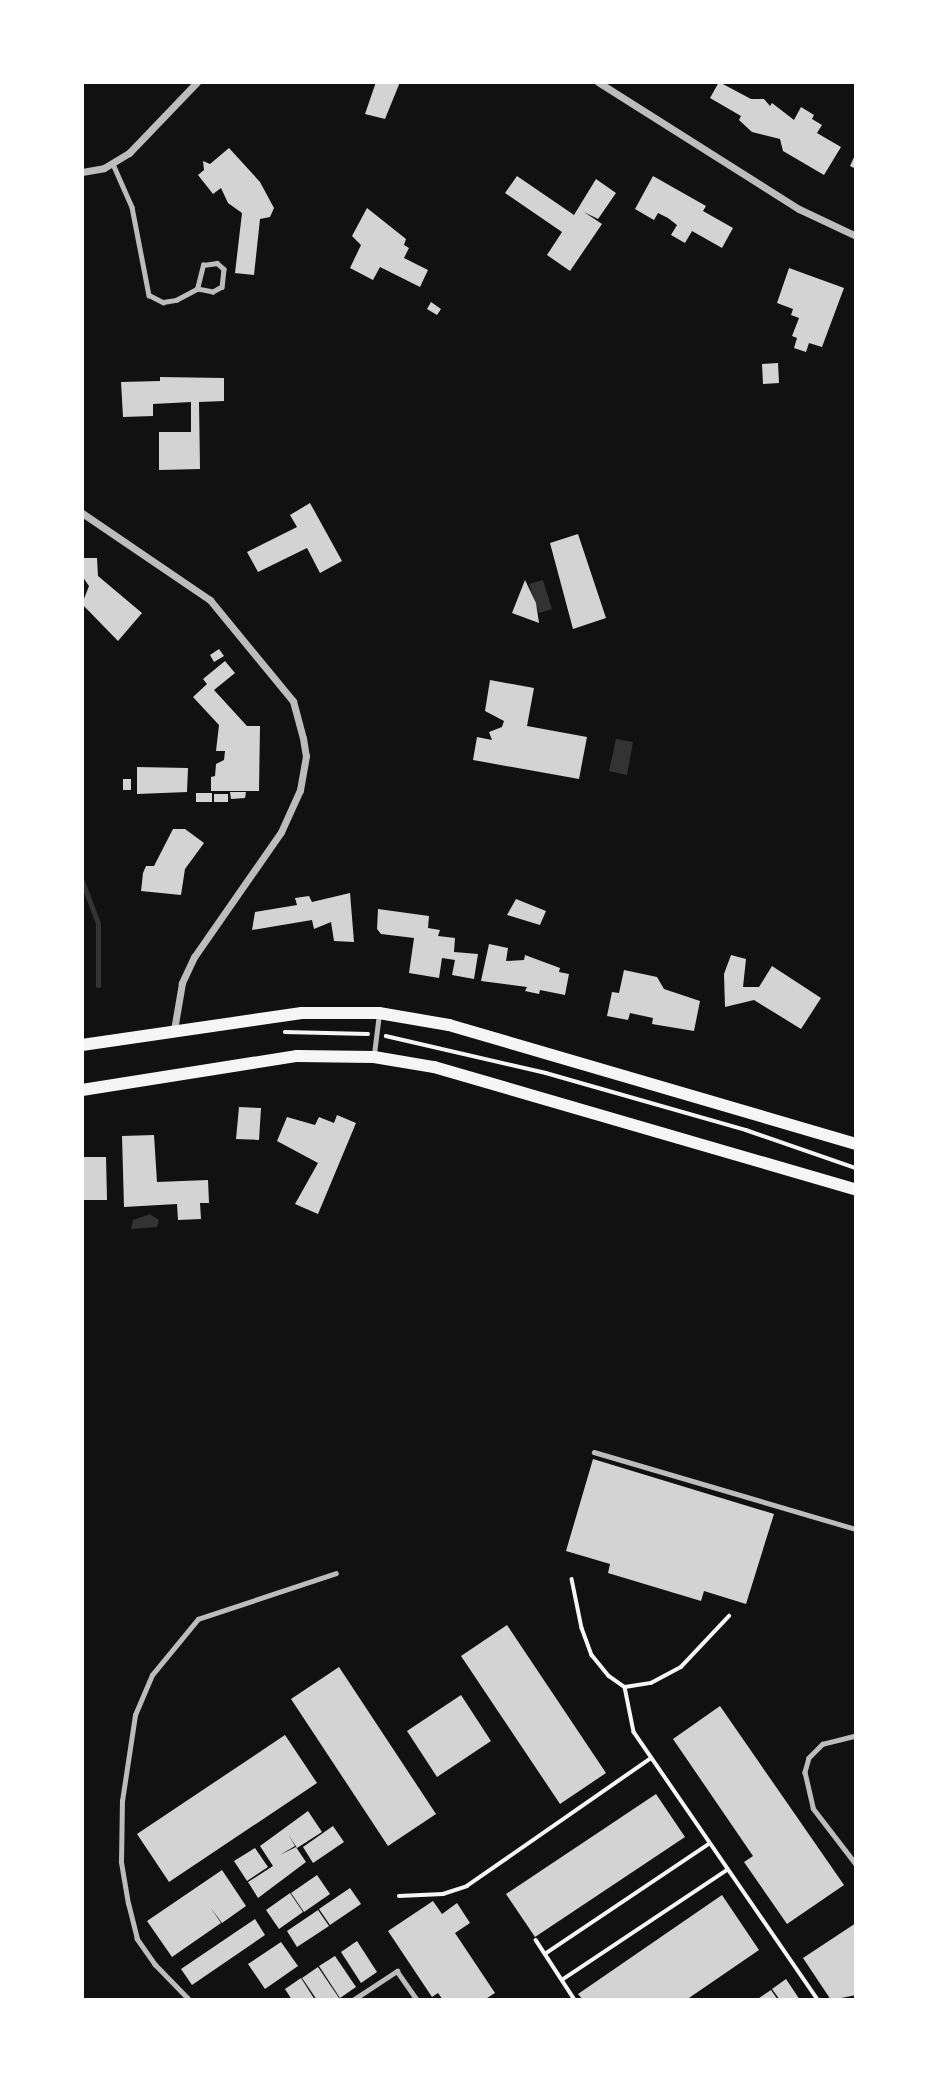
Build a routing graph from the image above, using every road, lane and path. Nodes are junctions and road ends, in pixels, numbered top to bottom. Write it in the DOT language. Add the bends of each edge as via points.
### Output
graph roads {
  1 [pos="197,82"];
  2 [pos="598,82"];
  3 [pos="113,164"];
  4 [pos="82,172"];
  5 [pos="856,236"];
  6 [pos="197,289"];
  7 [pos="82,513"];
  8 [pos="379,1013"];
  9 [pos="174,1030"];
  10 [pos="278,1032"];
  11 [pos="377,1035"];
  12 [pos="82,1045"];
  13 [pos="374,1057"];
  14 [pos="82,1090"];
  15 [pos="856,1143"];
  16 [pos="856,1168"];
  17 [pos="856,1191"];
  18 [pos="594,1452"];
  19 [pos="856,1528"];
  20 [pos="335,1573"];
  21 [pos="572,1579"];
  22 [pos="729,1616"];
  23 [pos="625,1687"];
  24 [pos="856,1736"];
  25 [pos="651,1758"];
  26 [pos="709,1844"];
  27 [pos="856,1864"];
  28 [pos="727,1870"];
  29 [pos="399,1896"];
  30 [pos="536,1940"];
  31 [pos="545,1954"];
  32 [pos="562,1980"];
  33 [pos="189,2000"];
  34 [pos="353,2000"];
  35 [pos="417,2000"];
  36 [pos="575,2000"];
  37 [pos="818,2000"];
  1 -- 3 [label="street"];
  2 -- 5 [label="street" via="799,209"];
  3 -- 4 [label="street"];
  3 -- 6 [label="lane" via="132,207 149,295 169,302"];
  6 -- 6 [label="lane" via="218,290 225,283 224,269 217,263 203,265"];
  7 -- 9 [label="street" via="210,600 293,701 303,738 306,756 300,790 281,832 194,957 182,983"];
  8 -- 9 [label="main road" via="302,1013"];
  8 -- 11 [label="lane"];
  8 -- 15 [label="main road" via="449,1025"];
  9 -- 12 [label="main road"];
  10 -- 11 [label="path"];
  11 -- 13 [label="lane"];
  11 -- 16 [label="path" via="448,1047 546,1073 746,1130"];
  13 -- 14 [label="main road" via="297,1056"];
  13 -- 17 [label="main road" via="434,1067"];
  18 -- 19 [label="lane"];
  20 -- 33 [label="lane" via="198,1619 152,1675 135,1716 122,1801 121,1862 128,1904 137,1938 155,1965"];
  21 -- 23 [label="path" via="592,1654 609,1676"];
  22 -- 23 [label="path" via="681,1667 652,1683"];
  23 -- 25 [label="path" via="630,1723"];
  24 -- 27 [label="lane" via="823,1744 809,1758 805,1772 813,1808"];
  25 -- 26 [label="path"];
  25 -- 29 [label="path" via="467,1886 443,1894"];
  26 -- 28 [label="path"];
  26 -- 31 [label="path"];
  28 -- 32 [label="path"];
  28 -- 37 [label="path"];
  30 -- 31 [label="path"];
  31 -- 32 [label="path"];
  32 -- 36 [label="path"];
  34 -- 35 [label="lane" via="397,1971"];
}
